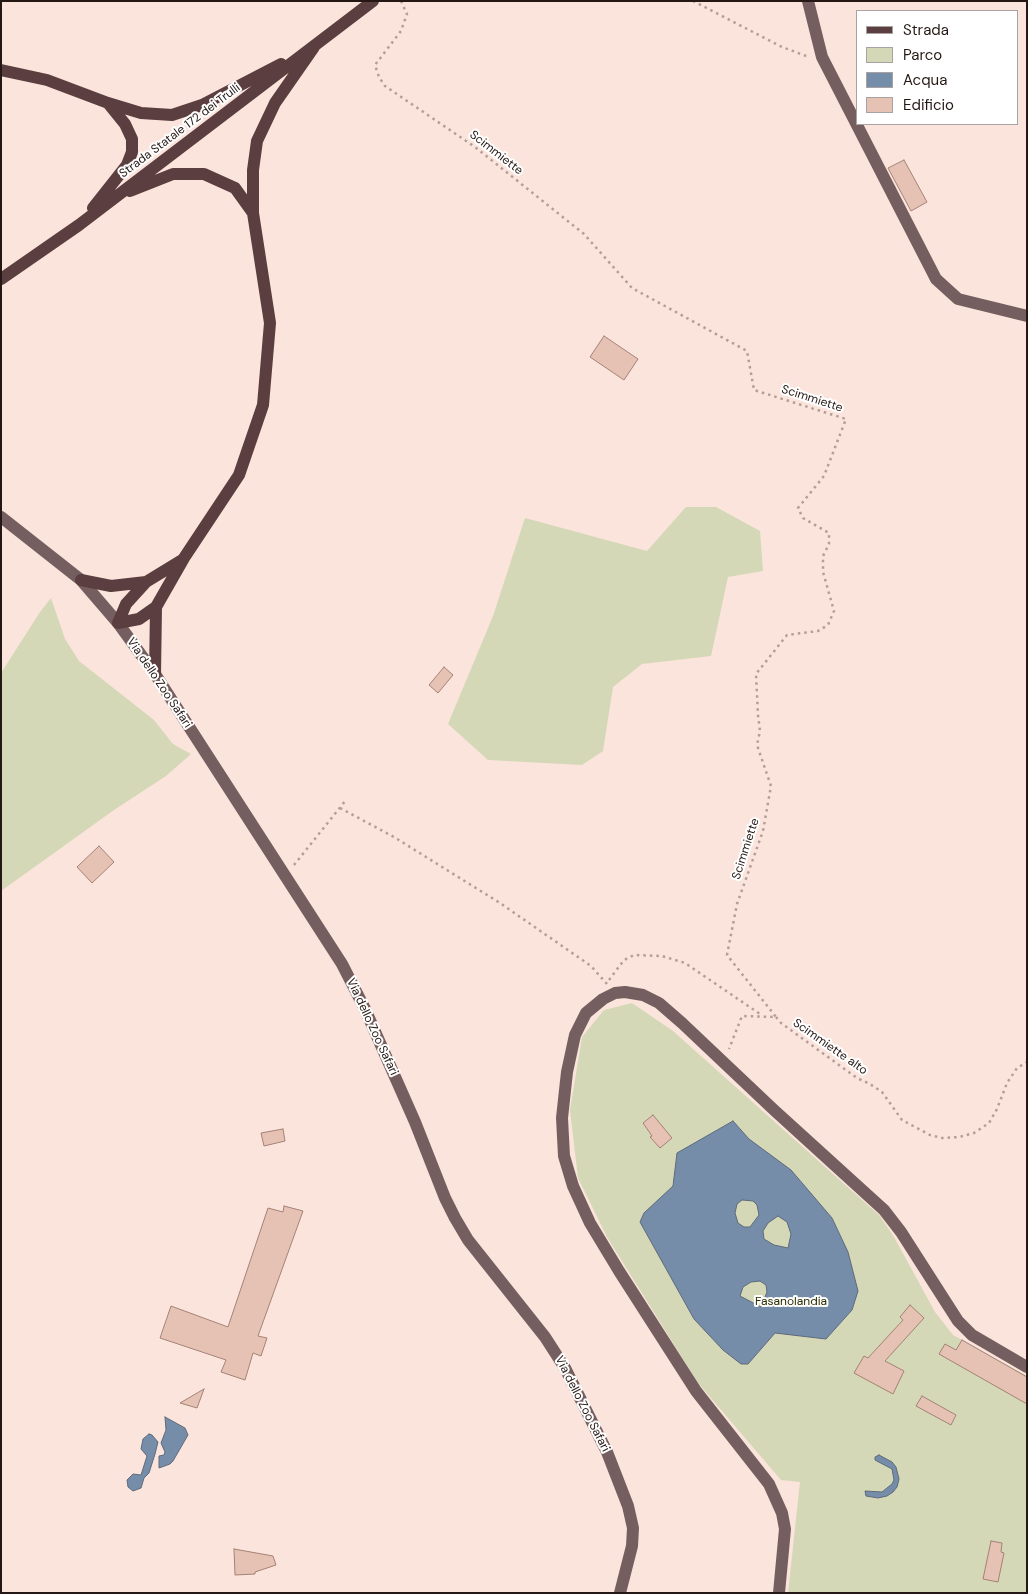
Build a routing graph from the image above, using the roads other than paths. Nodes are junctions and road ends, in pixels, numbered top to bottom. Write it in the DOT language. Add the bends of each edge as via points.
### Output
graph roads {
  1 [pos="373,1"];
  2 [pos="808,1"];
  3 [pos="314,47"];
  4 [pos="1,70"];
  5 [pos="108,103"];
  6 [pos="856,123"];
  7 [pos="857,125"];
  8 [pos="114,198"];
  9 [pos="253,213"];
  10 [pos="79,225"];
  11 [pos="1,279"];
  12 [pos="1027,316"];
  13 [pos="1,517"];
  14 [pos="184,558"];
  15 [pos="81,580"];
  16 [pos="146,582"];
  17 [pos="156,607"];
  18 [pos="118,623"];
  19 [pos="154,674"];
  20 [pos="1027,1367"];
  21 [pos="620,1593"];
  22 [pos="779,1593"];
  1 -- 3 [label="main road, Strada Statale 172 dei Trulli"];
  2 -- 6 [label="street" via="822,57"];
  3 -- 5 [label="main road" via="202,105 172,115 141,113"];
  3 -- 8 [label="main road, Strada Statale 172 dei Trulli"];
  3 -- 9 [label="main road" via="275,103 257,141"];
  4 -- 5 [label="main road" via="47,80"];
  5 -- 10 [label="main road" via="132,139 132,152 127,165"];
  7 -- 12 [label="street" via="936,279 958,299"];
  8 -- 9 [label="main road" via="173,174 204,174 235,188"];
  8 -- 10 [label="main road, Strada Statale 172 dei Trulli"];
  9 -- 14 [label="main road" via="270,323 262,405 239,475"];
  10 -- 11 [label="main road, Strada Statale 172 dei Trulli"];
  13 -- 15 [label="street, Via dello Zoo Safari"];
  14 -- 16 [label="main road"];
  14 -- 17 [label="main road"];
  15 -- 16 [label="main road" via="111,586"];
  15 -- 18 [label="street, Via dello Zoo Safari"];
  16 -- 18 [label="main road" via="126,604"];
  17 -- 18 [label="main road" via="139,619"];
  17 -- 19 [label="main road"];
  18 -- 19 [label="street, Via dello Zoo Safari"];
  19 -- 21 [label="street, Via dello Zoo Safari" via="342,964 415,1122 445,1198 468,1240 565,1368 607,1452 628,1506 633,1528 632,1546"];
  20 -- 22 [label="street" via="972,1336 958,1321 884,1210 682,1023 659,1003 643,995 611,988 586,1013 575,1035 562,1118 564,1156 590,1223 619,1271 696,1391 769,1484 782,1513 785,1529"];
}
